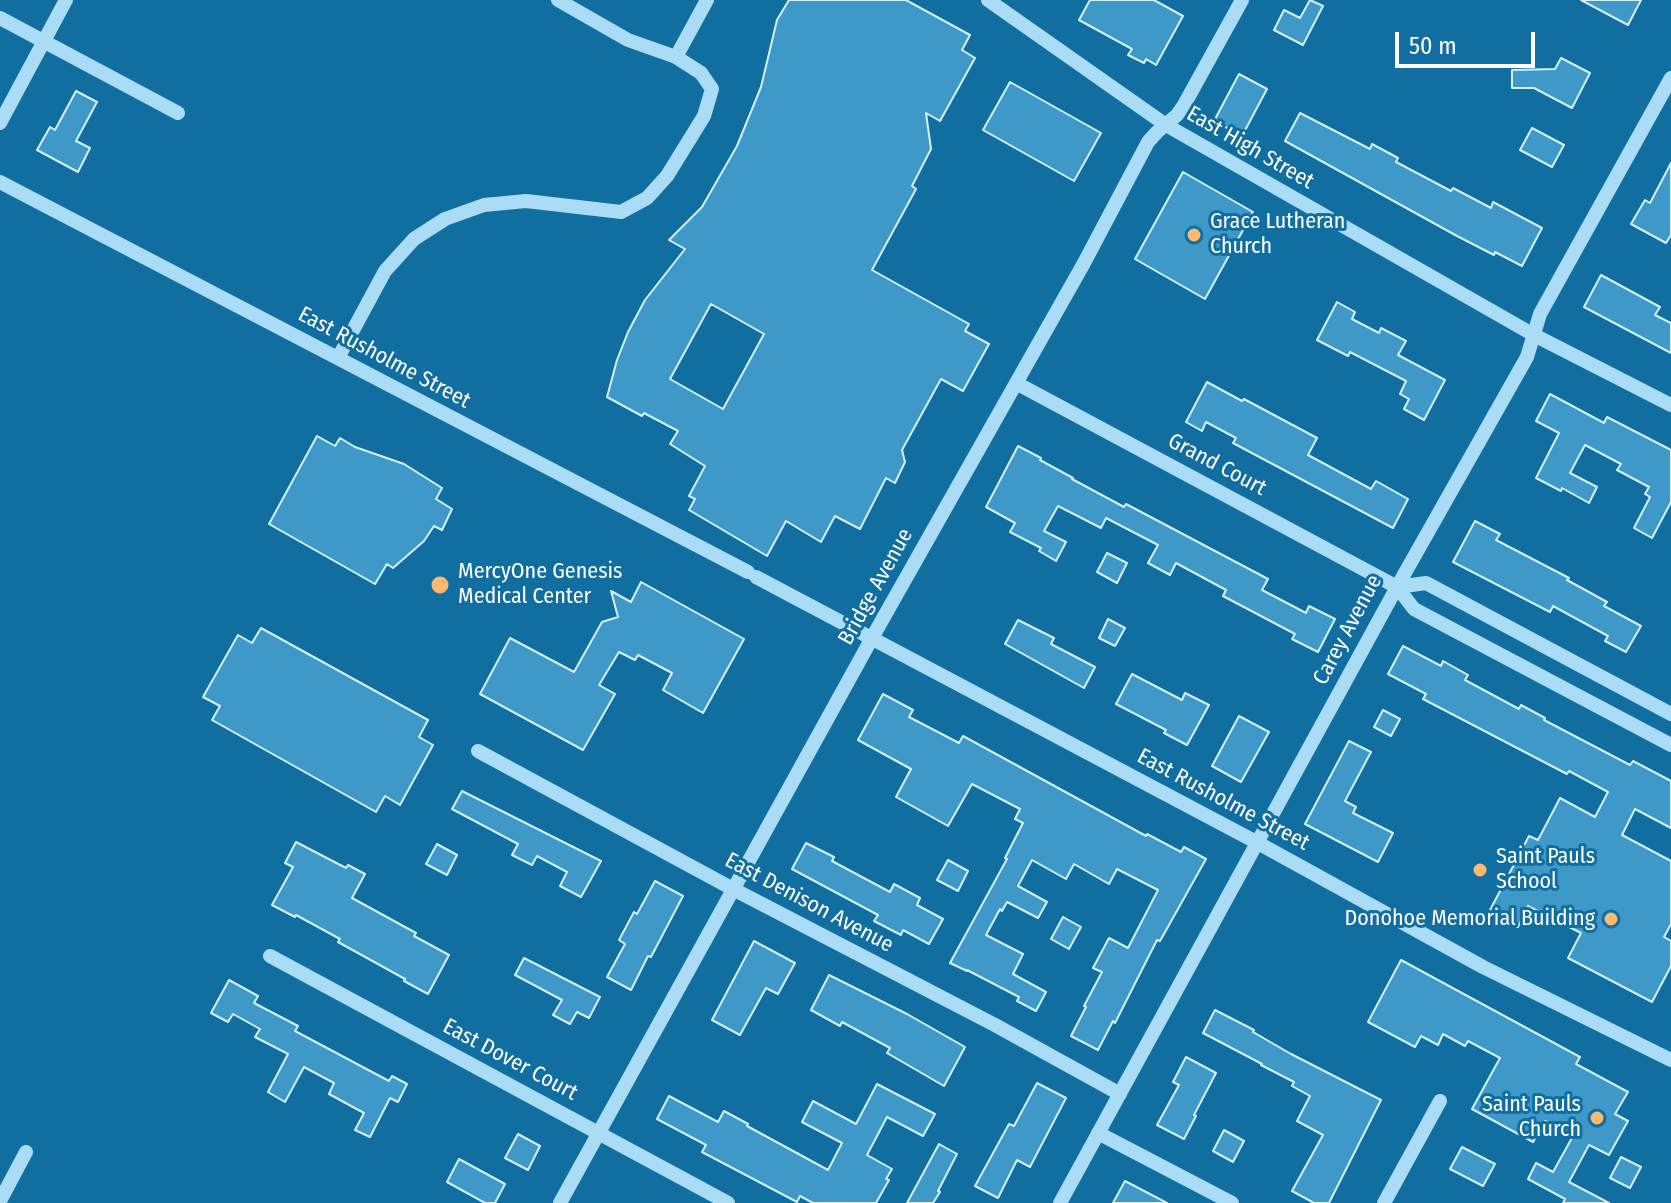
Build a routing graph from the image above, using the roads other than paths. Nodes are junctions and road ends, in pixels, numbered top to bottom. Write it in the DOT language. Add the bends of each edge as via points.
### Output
graph roads {
  1 [pos="66,0"];
  2 [pos="558,0"];
  3 [pos="707,0"];
  4 [pos="988,0"];
  5 [pos="1242,0"];
  6 [pos="0,18"];
  7 [pos="44,41"];
  8 [pos="676,57"];
  9 [pos="1671,78"];
  10 [pos="178,113"];
  11 [pos="0,123"];
  12 [pos="1166,125"];
  13 [pos="0,182"];
  14 [pos="1534,335"];
  15 [pos="338,358"];
  16 [pos="1016,383"];
  17 [pos="1671,405"];
  18 [pos="1397,587"];
  19 [pos="872,638"];
  20 [pos="1671,714"];
  21 [pos="1671,745"];
  22 [pos="478,751"];
  23 [pos="1258,843"];
  24 [pos="733,889"];
  25 [pos="270,956"];
  26 [pos="1671,1060"];
  27 [pos="1120,1094"];
  28 [pos="1440,1101"];
  29 [pos="598,1133"];
  30 [pos="1098,1133"];
  31 [pos="26,1152"];
  32 [pos="0,1201"];
  33 [pos="560,1203"];
  34 [pos="728,1203"];
  35 [pos="1060,1203"];
  36 [pos="1232,1203"];
  37 [pos="1384,1203"];
  1 -- 7 [label="street"];
  2 -- 8 [label="street" via="628,40"];
  3 -- 8 [label="street"];
  4 -- 12 [label="street, East High Street"];
  5 -- 12 [label="street, Bridge Avenue" via="1184,105"];
  6 -- 7 [label="street"];
  7 -- 10 [label="street"];
  7 -- 11 [label="street"];
  8 -- 15 [label="street" via="701,73 712,89 704,116 647,198 621,212 526,201 484,205 445,219 414,239 385,271"];
  9 -- 14 [label="street, Carey Avenue" via="1540,314"];
  12 -- 14 [label="street, East High Street"];
  12 -- 16 [label="street, Bridge Avenue" via="1148,142"];
  13 -- 15 [label="street, East Rusholme Street"];
  14 -- 17 [label="street, East High Street"];
  14 -- 18 [label="street, Carey Avenue" via="1527,357"];
  15 -- 19 [label="street, East Rusholme Street"];
  16 -- 18 [label="street, Grand Court"];
  16 -- 19 [label="street, Bridge Avenue"];
  18 -- 20 [label="street, Grand Court" via="1426,583"];
  18 -- 21 [label="street, Grand Court" via="1414,609"];
  18 -- 23 [label="street, Carey Avenue"];
  19 -- 23 [label="street, East Rusholme Street"];
  19 -- 24 [label="street, Bridge Avenue"];
  22 -- 24 [label="street, East Denison Avenue"];
  23 -- 26 [label="street, East Rusholme Street" via="1483,967"];
  23 -- 27 [label="street, Carey Avenue"];
  24 -- 27 [label="street, East Denison Avenue"];
  24 -- 29 [label="street, Bridge Avenue"];
  25 -- 29 [label="street, East Dover Court"];
  27 -- 30 [label="street, Carey Avenue"];
  28 -- 37 [label="street"];
  29 -- 33 [label="street, Bridge Avenue"];
  29 -- 34 [label="street, East Dover Court"];
  30 -- 35 [label="street, Carey Avenue"];
  30 -- 36 [label="street"];
  31 -- 32 [label="street"];
}
